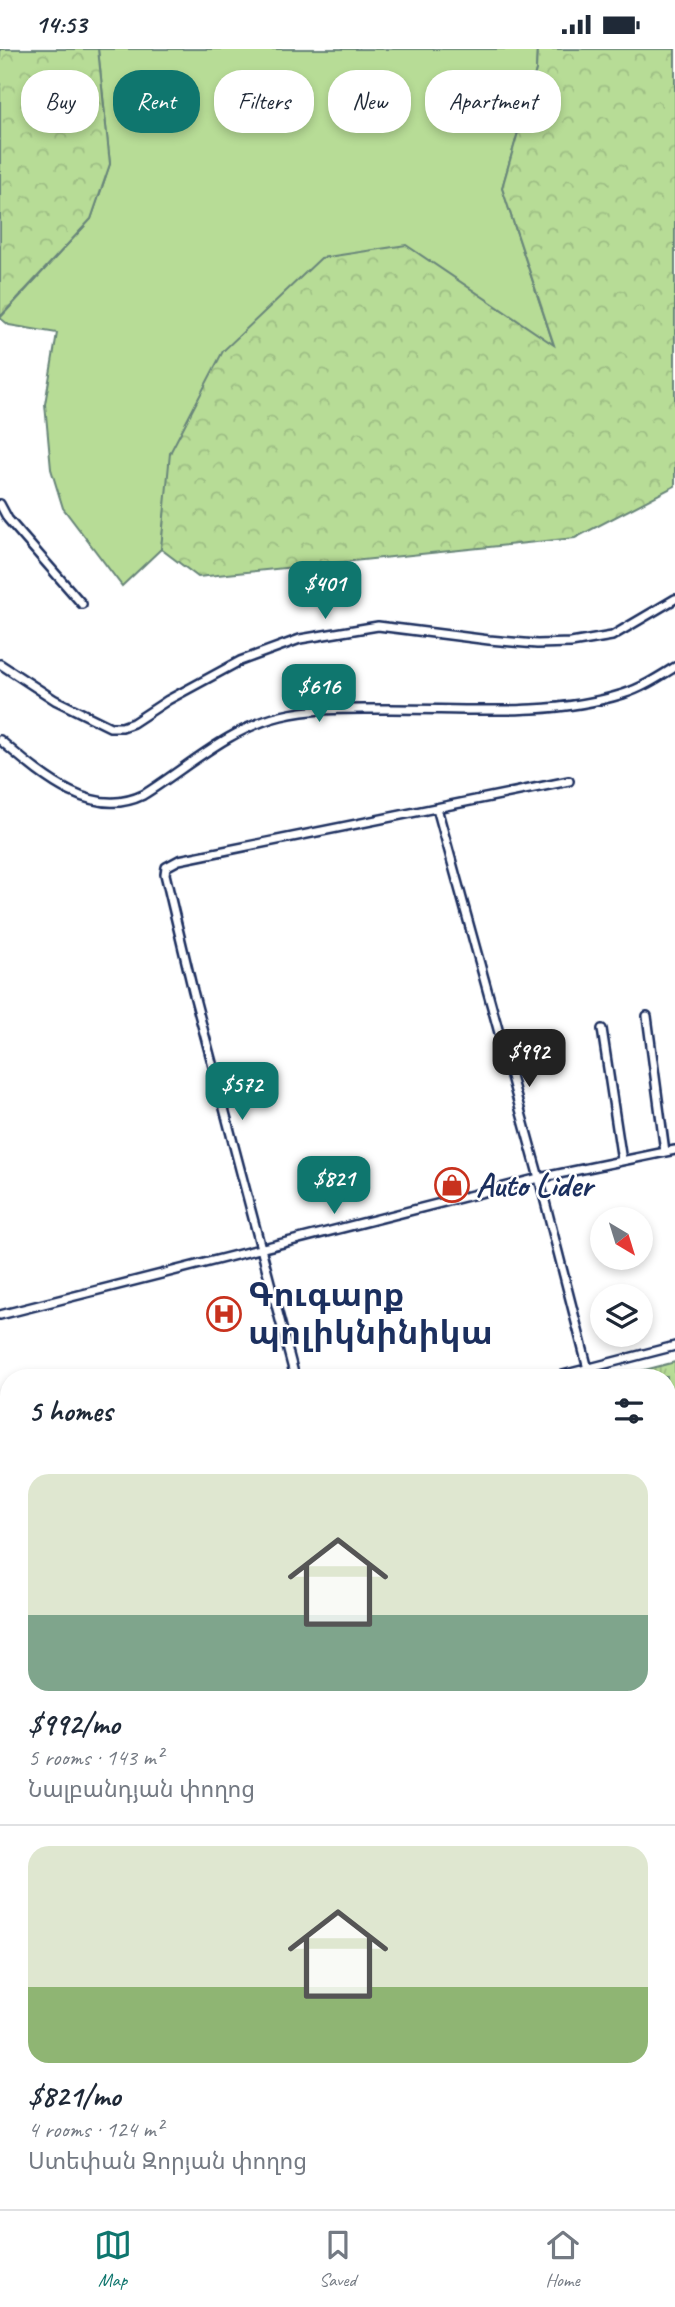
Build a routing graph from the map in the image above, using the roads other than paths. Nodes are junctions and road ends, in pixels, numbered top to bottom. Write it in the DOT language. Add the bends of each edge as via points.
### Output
graph roads {
  1 [pos="0,504"];
  2 [pos="675,599"];
  3 [pos="82,604"];
  4 [pos="0,664"];
  5 [pos="675,667"];
  6 [pos="0,740"];
  7 [pos="569,781"];
  8 [pos="437,809"];
  9 [pos="647,1016"];
  10 [pos="602,1029"];
  11 [pos="675,1150"];
  12 [pos="665,1152"];
  13 [pos="622,1161"];
  14 [pos="539,1178"];
  15 [pos="261,1249"];
  16 [pos="0,1315"];
  17 [pos="675,1346"];
  18 [pos="293,1369"];
  19 [pos="587,1369"];
  20 [pos="601,1369"];
  1 -- 3 [label="street"];
  2 -- 4 [label="street" via="612,636 571,643 489,640 378,626 300,639 240,661 122,727 110,727 55,700"];
  5 -- 6 [label="street" via="625,694 563,706 325,709 279,717 201,753 143,795 114,803 91,800 66,789"];
  7 -- 8 [label="street"];
  8 -- 14 [label="street"];
  8 -- 15 [label="street" via="178,860 166,867 193,991"];
  9 -- 12 [label="street"];
  10 -- 13 [label="street"];
  11 -- 12 [label="street"];
  12 -- 13 [label="street"];
  13 -- 14 [label="street"];
  14 -- 15 [label="street"];
  14 -- 19 [label="street"];
  15 -- 16 [label="street"];
  15 -- 18 [label="street"];
  17 -- 20 [label="street"];
}
